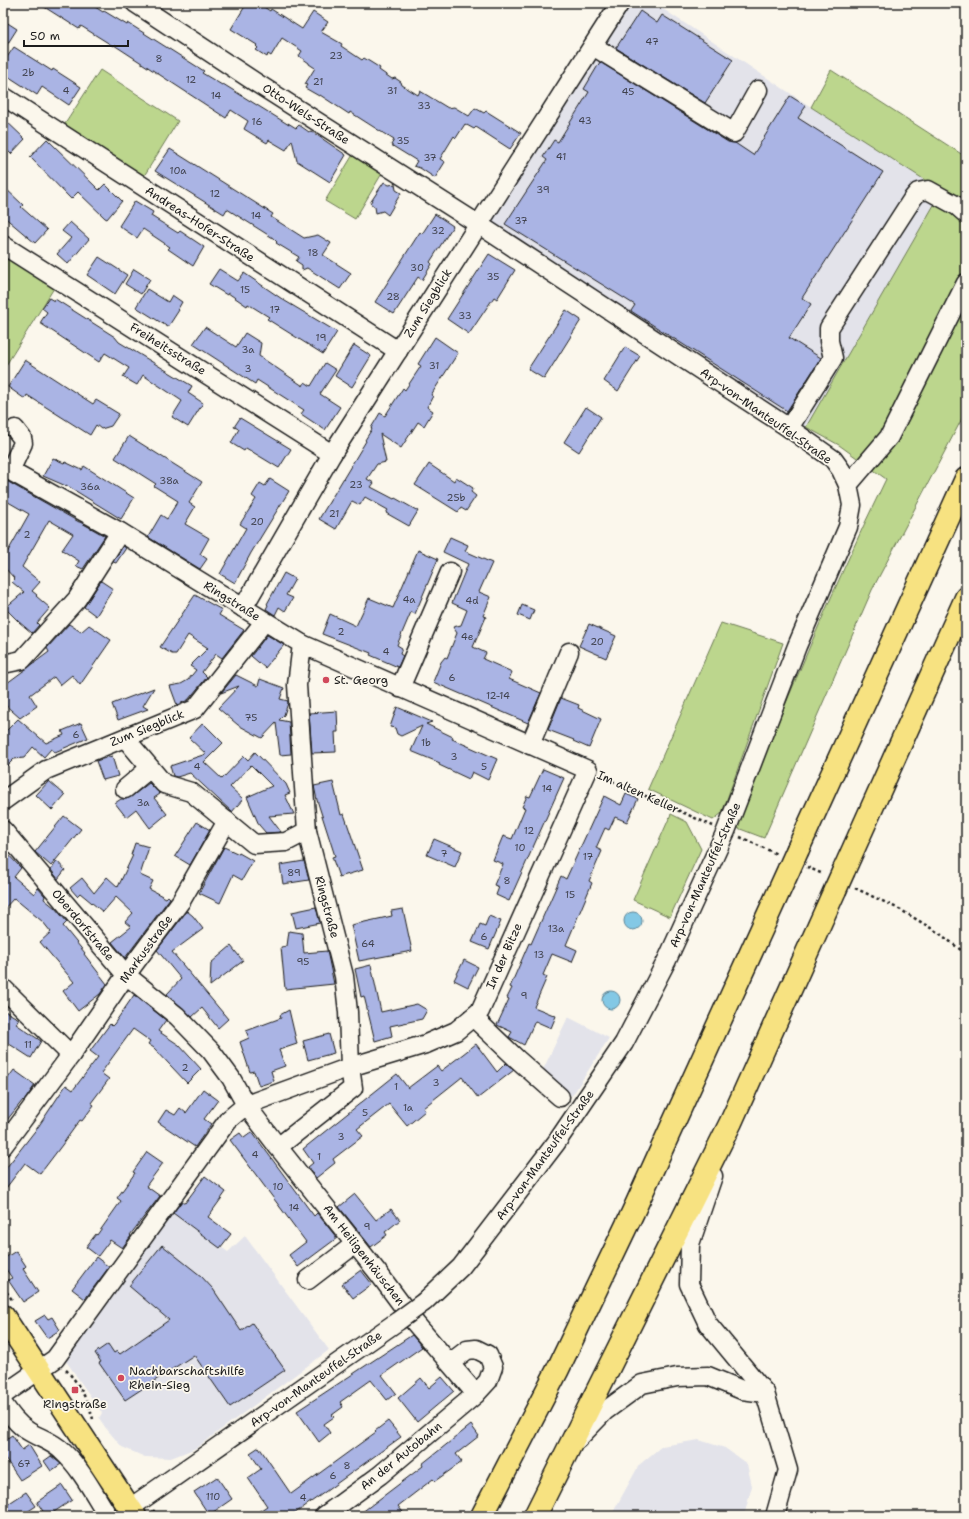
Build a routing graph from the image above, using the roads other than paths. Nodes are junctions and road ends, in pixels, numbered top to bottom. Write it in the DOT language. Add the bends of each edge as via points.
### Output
graph roads {
  1 [pos="135,3"];
  2 [pos="620,3"];
  3 [pos="593,46"];
  4 [pos="758,90"];
  5 [pos="3,96"];
  6 [pos="966,214"];
  7 [pos="478,224"];
  8 [pos="3,245"];
  9 [pos="966,283"];
  10 [pos="398,351"];
  11 [pos="789,428"];
  12 [pos="14,429"];
  13 [pos="332,454"];
  14 [pos="6,469"];
  15 [pos="966,479"];
  16 [pos="848,486"];
  17 [pos="120,532"];
  18 [pos="450,572"];
  19 [pos="966,598"];
  20 [pos="243,608"];
  21 [pos="264,622"];
  22 [pos="302,644"];
  23 [pos="569,652"];
  24 [pos="3,664"];
  25 [pos="400,688"];
  26 [pos="125,738"];
  27 [pos="530,745"];
  28 [pos="150,768"];
  29 [pos="588,770"];
  30 [pos="124,788"];
  31 [pos="3,801"];
  32 [pos="227,821"];
  33 [pos="3,830"];
  34 [pos="307,831"];
  35 [pos="126,975"];
  36 [pos="3,988"];
  37 [pos="473,1017"];
  38 [pos="71,1055"];
  39 [pos="350,1067"];
  40 [pos="560,1097"];
  41 [pos="246,1105"];
  42 [pos="731,1122"];
  43 [pos="3,1146"];
  44 [pos="278,1147"];
  45 [pos="355,1244"];
  46 [pos="308,1280"];
  47 [pos="3,1316"];
  48 [pos="450,1363"];
  49 [pos="38,1371"];
  50 [pos="765,1393"];
  51 [pos="476,1394"];
  52 [pos="3,1395"];
  53 [pos="3,1404"];
  54 [pos="568,1450"];
  55 [pos="132,1512"];
  56 [pos="108,1516"];
  57 [pos="324,1516"];
  58 [pos="482,1516"];
  59 [pos="535,1516"];
  60 [pos="775,1516"];
  1 -- 7 [label="street, Otto-Wels-Straße"];
  2 -- 3 [label="street, Zum Siegblick"];
  3 -- 4 [label="street" via="734,133"];
  3 -- 7 [label="street, Zum Siegblick"];
  5 -- 10 [label="street, Andreas-Hofer-Straße"];
  6 -- 11 [label="street" via="928,190 918,192 912,198 829,328 833,358"];
  7 -- 10 [label="street, Zum Siegblick"];
  7 -- 11 [label="street, Arp-von-Manteuffel-Straße"];
  8 -- 13 [label="street, Freiheitsstraße"];
  9 -- 16 [label="street" via="889,437"];
  10 -- 13 [label="street, Zum Siegblick"];
  11 -- 16 [label="street, Arp-von-Manteuffel-Straße" via="832,459 841,470"];
  12 -- 14 [label="street" via="23,443"];
  13 -- 20 [label="street, Zum Siegblick"];
  14 -- 17 [label="street, Ringstraße"];
  15 -- 58 [label="main road" via="634,1212 558,1371"];
  16 -- 55 [label="street, Arp-von-Manteuffel-Straße, bridge" via="852,505 848,527 797,646 726,831 667,960 624,1043 556,1143 461,1267 424,1302"];
  17 -- 20 [label="street, Ringstraße"];
  17 -- 24 [label="street" via="72,604 22,660"];
  18 -- 25 [label="street"];
  19 -- 42 [label="main road"];
  20 -- 21 [label="street, Ringstraße"];
  21 -- 22 [label="street, Ringstraße"];
  21 -- 26 [label="street, Zum Siegblick" via="195,709"];
  22 -- 25 [label="street, Im alten Keller"];
  22 -- 34 [label="street, Ringstraße" via="296,685"];
  23 -- 27 [label="street"];
  25 -- 27 [label="street, Im alten Keller"];
  26 -- 28 [label="street"];
  26 -- 31 [label="street, Zum Siegblick" via="46,770"];
  27 -- 29 [label="street, Im alten Keller"];
  28 -- 30 [label="street"];
  28 -- 32 [label="street" via="164,784 191,792"];
  29 -- 37 [label="street, In der Bitze" via="480,1011"];
  32 -- 34 [label="street" via="254,844 286,842"];
  32 -- 35 [label="street, Markusstraße" via="181,900"];
  33 -- 35 [label="street, Oberdorfstraße"];
  34 -- 39 [label="street, Ringstraße" via="344,976"];
  35 -- 38 [label="street, Markusstraße"];
  35 -- 41 [label="street, Oberdorfstraße" via="177,1016 211,1051 231,1078"];
  36 -- 38 [label="street"];
  37 -- 39 [label="street, In der Bitze" via="456,1031 426,1044"];
  37 -- 40 [label="street"];
  38 -- 43 [label="street, Markusstraße"];
  39 -- 41 [label="street"];
  39 -- 44 [label="street" via="353,1088"];
  41 -- 44 [label="street, Am Heiligenhäuschen"];
  41 -- 49 [label="street" via="228,1120 55,1359"];
  42 -- 50 [label="street" via="690,1244 689,1284 708,1324"];
  42 -- 54 [label="main road"];
  44 -- 45 [label="street, Am Heiligenhäuschen"];
  45 -- 46 [label="street"];
  45 -- 48 [label="street, Am Heiligenhäuschen" via="416,1324"];
  47 -- 49 [label="main road"];
  48 -- 51 [label="street, Am Heiligenhäuschen"];
  48 -- 51 [label="street" via="467,1350 476,1348 488,1355 493,1367 488,1381"];
  49 -- 52 [label="street"];
  49 -- 55 [label="main road"];
  50 -- 54 [label="street" via="742,1390 708,1376 677,1377 642,1384 605,1412"];
  50 -- 60 [label="street" via="788,1470"];
  51 -- 57 [label="street, An der Autobahn" via="380,1475"];
  53 -- 56 [label="street" via="14,1420 28,1431 49,1441 72,1460"];
  54 -- 59 [label="main road"];
}
